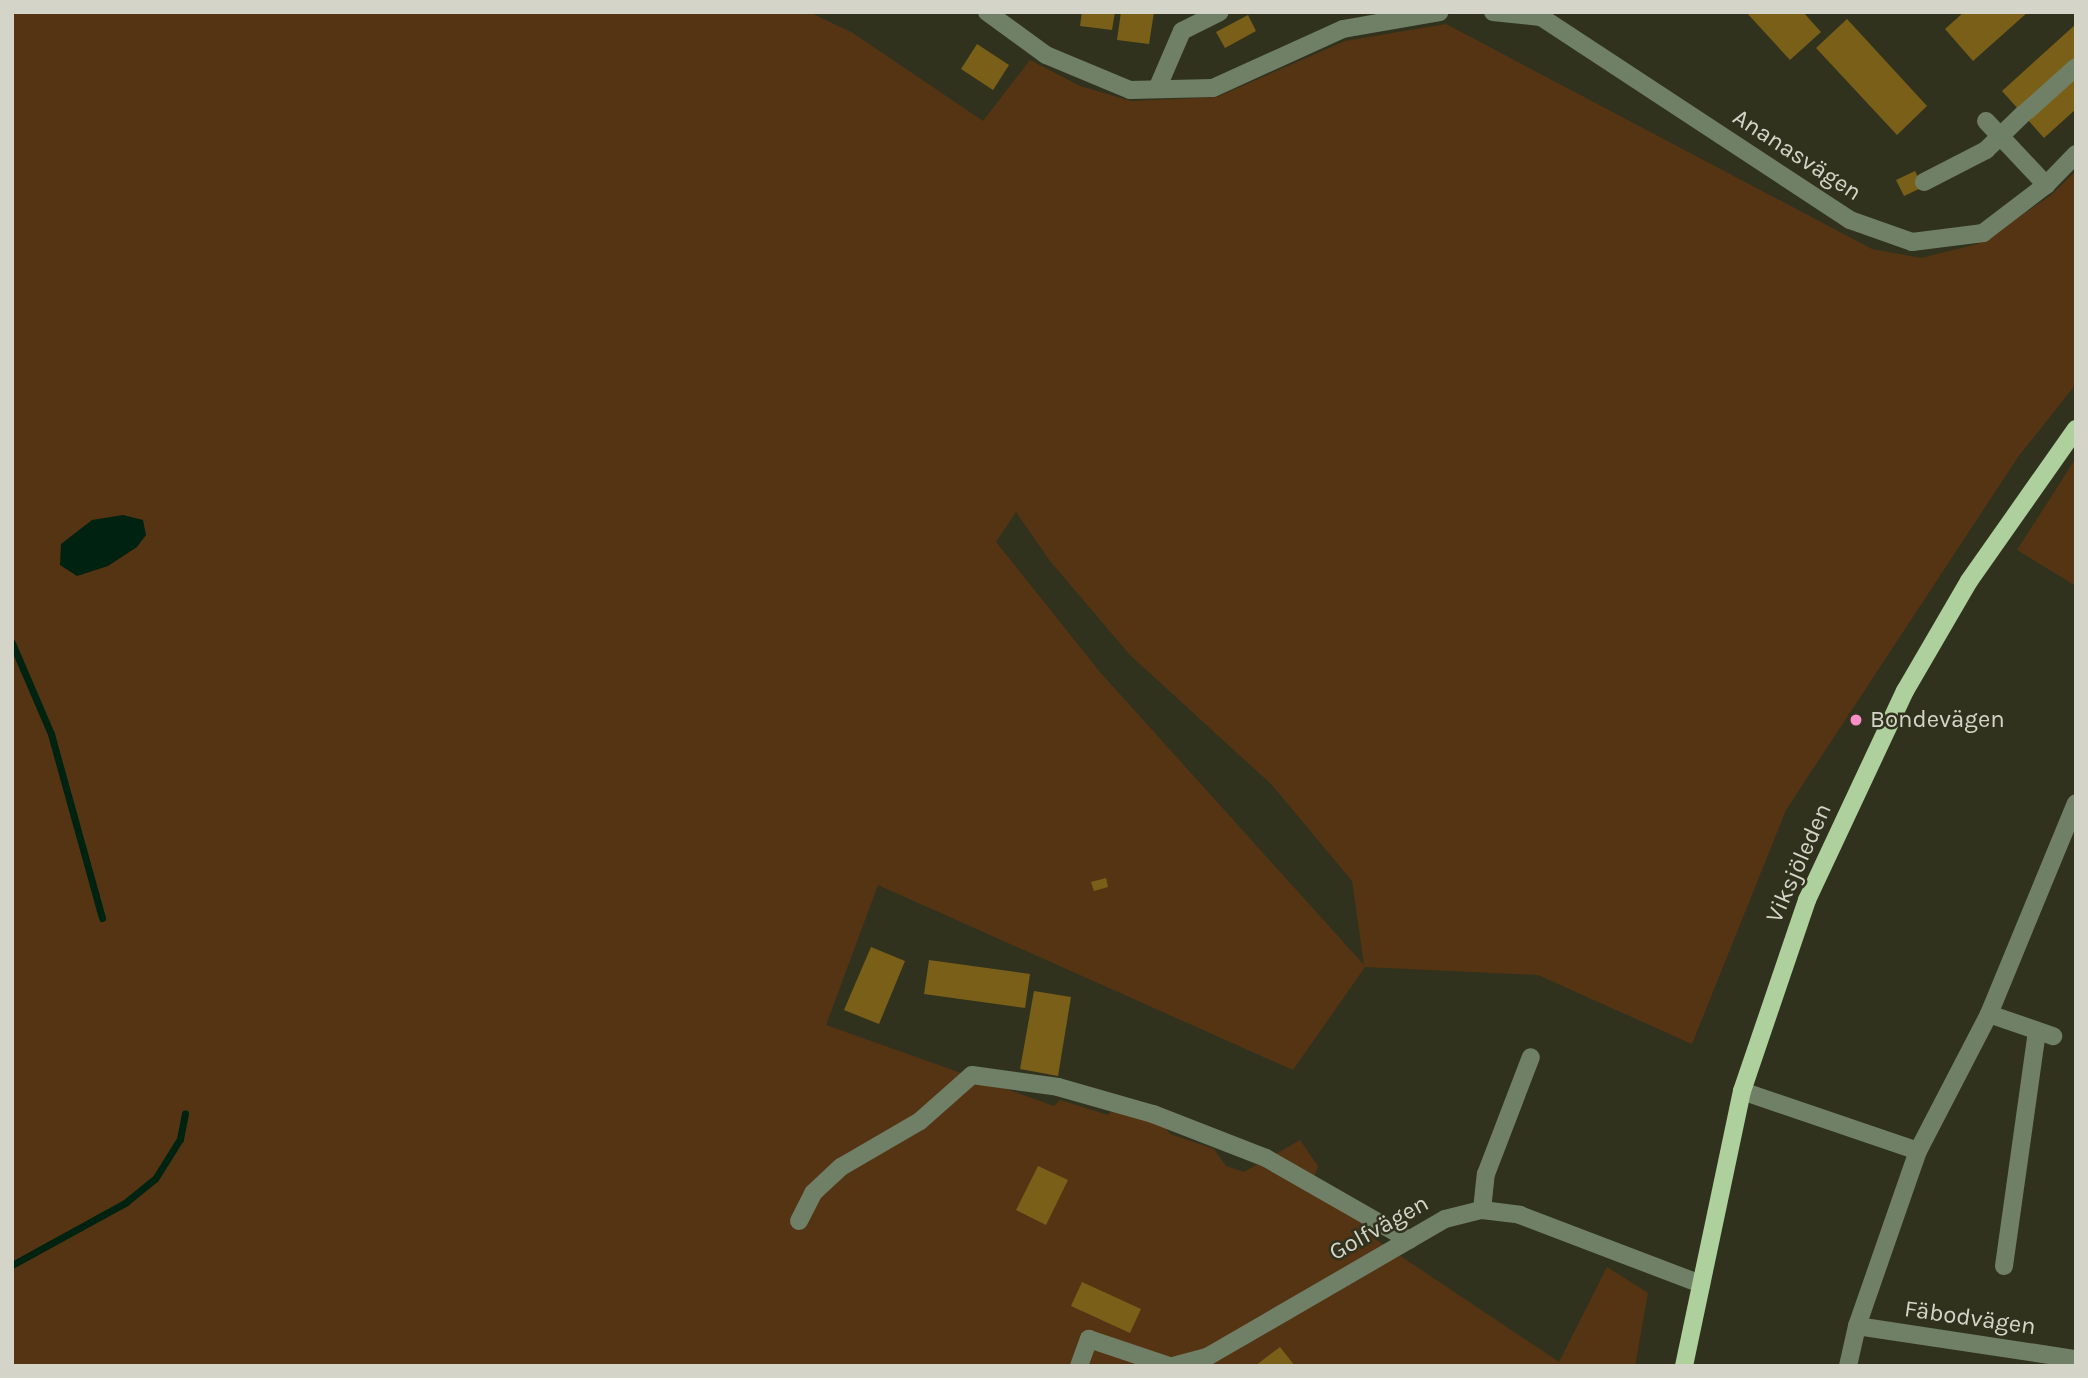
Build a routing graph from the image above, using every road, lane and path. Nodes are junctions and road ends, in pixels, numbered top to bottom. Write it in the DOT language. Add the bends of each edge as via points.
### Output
graph roads {
  1 [pos="987,12"];
  2 [pos="1220,12"];
  3 [pos="1440,12"];
  4 [pos="1493,12"];
  5 [pos="1542,15"];
  6 [pos="1011,20"];
  7 [pos="2076,67"];
  8 [pos="1157,89"];
  9 [pos="1986,121"];
  10 [pos="2000,135"];
  11 [pos="2076,154"];
  12 [pos="1924,181"];
  13 [pos="2046,185"];
  14 [pos="2076,429"];
  15 [pos="2076,803"];
  16 [pos="1989,1014"];
  17 [pos="1531,1057"];
  18 [pos="1742,1091"];
  19 [pos="1919,1151"];
  20 [pos="1482,1210"];
  21 [pos="799,1221"];
  22 [pos="1409,1240"];
  23 [pos="2004,1266"];
  24 [pos="1701,1284"];
  25 [pos="1857,1326"];
  26 [pos="2076,1359"];
  27 [pos="1079,1366"];
  28 [pos="1171,1366"];
  29 [pos="1684,1366"];
  30 [pos="1848,1366"];
  1 -- 6 [label="street"];
  2 -- 8 [label="street" via="1182,31"];
  3 -- 8 [label="street" via="1343,29 1213,88"];
  4 -- 5 [label="street, Ananasvägen"];
  5 -- 13 [label="street, Ananasvägen" via="1850,220 1912,242 1983,233"];
  6 -- 8 [label="street" via="1046,55 1130,90"];
  7 -- 10 [label="street"];
  9 -- 10 [label="street"];
  10 -- 12 [label="street" via="1986,150"];
  10 -- 13 [label="street"];
  11 -- 13 [label="street, Ananasvägen"];
  14 -- 18 [label="main road, Viksjöleden" via="1969,581 1905,691 1807,900"];
  15 -- 16 [label="street"];
  16 -- 19 [label="street"];
  16 -- 23 [label="street" via="2045,1033"];
  17 -- 20 [label="street" via="1486,1174"];
  18 -- 19 [label="street"];
  18 -- 24 [label="main road, Viksjöleden"];
  19 -- 25 [label="street"];
  20 -- 22 [label="street, Golfvägen" via="1445,1219"];
  20 -- 24 [label="street, Golfvägen" via="1520,1215"];
  21 -- 22 [label="street" via="813,1193 841,1167 920,1121 972,1075 1058,1087 1153,1114 1266,1158"];
  22 -- 28 [label="street, Golfvägen" via="1207,1357"];
  24 -- 29 [label="main road, Viksjöleden"];
  25 -- 26 [label="street, Fäbodvägen"];
  25 -- 30 [label="street"];
  27 -- 28 [label="street, Golfvägen" via="1089,1339"];
}
